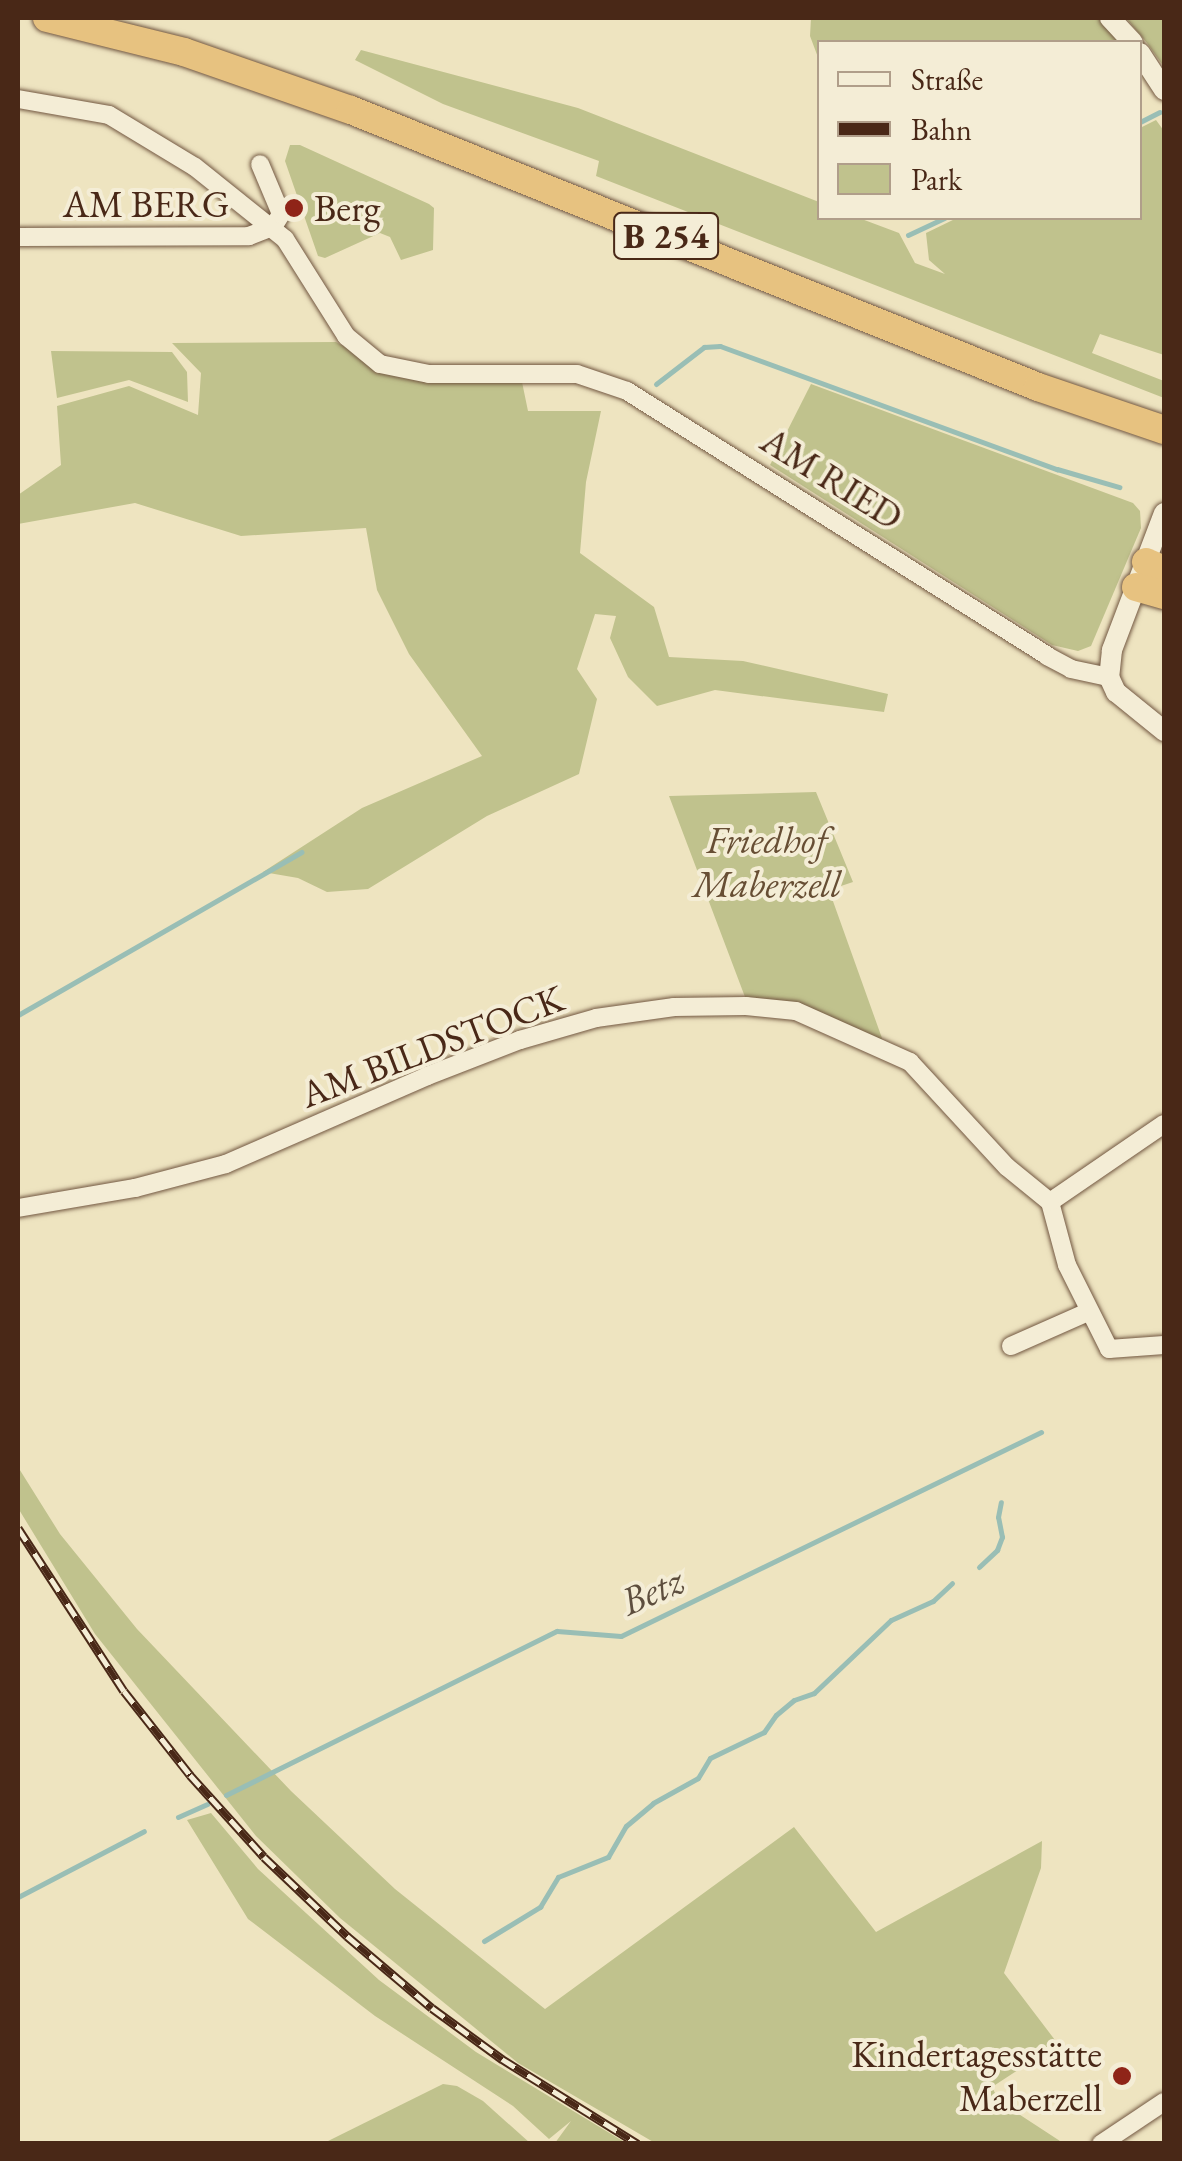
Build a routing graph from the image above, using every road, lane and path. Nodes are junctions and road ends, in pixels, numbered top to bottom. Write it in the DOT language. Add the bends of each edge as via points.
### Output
graph roads {
  1 [pos="47,18"];
  2 [pos="1110,18"];
  3 [pos="1130,40"];
  4 [pos="1142,56"];
  5 [pos="1164,90"];
  6 [pos="18,99"];
  7 [pos="260,164"];
  8 [pos="273,227"];
  9 [pos="18,237"];
  10 [pos="428,374"];
  11 [pos="1155,427"];
  12 [pos="1164,513"];
  13 [pos="1149,573"];
  14 [pos="1164,596"];
  15 [pos="1109,677"];
  16 [pos="1164,730"];
  17 [pos="1164,1124"];
  18 [pos="1050,1202"];
  19 [pos="18,1208"];
  20 [pos="1088,1312"];
  21 [pos="1164,1345"];
  22 [pos="1010,1346"];
  23 [pos="1164,2102"];
  24 [pos="1101,2144"];
  1 -- 11 [label="highway, B 254" via="184,52 351,110 1019,379"];
  2 -- 3 [label="street"];
  4 -- 5 [label="street"];
  6 -- 8 [label="street, AM BERG" via="109,114 129,124"];
  7 -- 8 [label="street, AM BERG" via="280,214"];
  8 -- 9 [label="street, AM BERG" via="249,236"];
  8 -- 10 [label="street, AM BERG" via="346,336 380,364"];
  10 -- 15 [label="street, AM RIED" via="577,374 627,391 1047,656 1090,676"];
  12 -- 13 [label="street"];
  13 -- 14 [label="highway"];
  13 -- 15 [label="street" via="1112,650"];
  15 -- 16 [label="street" via="1116,692"];
  17 -- 18 [label="street"];
  18 -- 19 [label="street, AM BILDSTOCK" via="1007,1167 910,1062 796,1012 746,1006 596,1018 427,1076 226,1164"];
  18 -- 20 [label="street" via="1064,1259"];
  20 -- 21 [label="street" via="1109,1348"];
  20 -- 22 [label="street"];
  23 -- 24 [label="street"];
}
